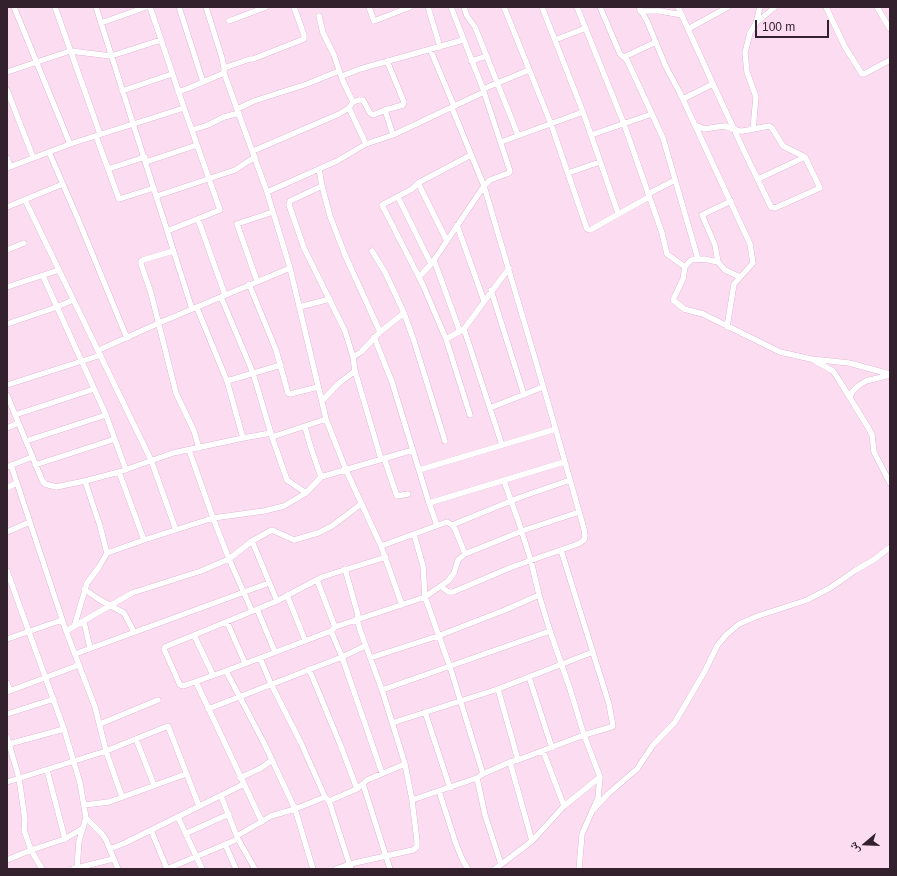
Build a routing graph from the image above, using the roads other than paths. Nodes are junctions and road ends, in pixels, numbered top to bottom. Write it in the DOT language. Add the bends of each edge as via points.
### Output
graph roads {
  1 [pos="14,7"];
  2 [pos="55,7"];
  3 [pos="96,7"];
  4 [pos="146,7"];
  5 [pos="150,7"];
  6 [pos="179,7"];
  7 [pos="206,7"];
  8 [pos="294,7"];
  9 [pos="369,7"];
  10 [pos="410,7"];
  11 [pos="428,7"];
  12 [pos="451,7"];
  13 [pos="464,7"];
  14 [pos="504,7"];
  15 [pos="542,7"];
  16 [pos="577,7"];
  17 [pos="600,7"];
  18 [pos="678,7"];
  19 [pos="728,7"];
  20 [pos="760,7"];
  21 [pos="775,7"];
  22 [pos="826,7"];
  23 [pos="877,7"];
  24 [pos="264,8"];
  25 [pos="640,9"];
  26 [pos="682,15"];
  27 [pos="318,16"];
  28 [pos="229,21"];
  29 [pos="101,23"];
  30 [pos="756,23"];
  31 [pos="586,28"];
  32 [pos="890,29"];
  33 [pos="688,30"];
  34 [pos="161,40"];
  35 [pos="463,40"];
  36 [pos="555,40"];
  37 [pos="656,42"];
  38 [pos="440,47"];
  39 [pos="430,49"];
  40 [pos="70,50"];
  41 [pos="111,56"];
  42 [pos="487,56"];
  43 [pos="624,57"];
  44 [pos="890,60"];
  45 [pos="387,61"];
  46 [pos="471,61"];
  47 [pos="37,62"];
  48 [pos="224,70"];
  49 [pos="529,70"];
  50 [pos="7,72"];
  51 [pos="172,74"];
  52 [pos="340,74"];
  53 [pos="203,82"];
  54 [pos="498,83"];
  55 [pos="713,84"];
  56 [pos="7,90"];
  57 [pos="122,91"];
  58 [pos="483,91"];
  59 [pos="178,92"];
  60 [pos="683,99"];
  61 [pos="353,102"];
  62 [pos="453,107"];
  63 [pos="184,108"];
  64 [pos="349,108"];
  65 [pos="385,110"];
  66 [pos="238,111"];
  67 [pos="583,112"];
  68 [pos="652,114"];
  69 [pos="134,124"];
  70 [pos="551,124"];
  71 [pos="624,124"];
  72 [pos="695,125"];
  73 [pos="734,129"];
  74 [pos="753,129"];
  75 [pos="192,130"];
  76 [pos="98,135"];
  77 [pos="393,135"];
  78 [pos="518,135"];
  79 [pos="591,135"];
  80 [pos="501,142"];
  81 [pos="70,144"];
  82 [pos="366,144"];
  83 [pos="197,145"];
  84 [pos="49,152"];
  85 [pos="254,154"];
  86 [pos="471,155"];
  87 [pos="33,157"];
  88 [pos="804,157"];
  89 [pos="7,158"];
  90 [pos="145,159"];
  91 [pos="600,162"];
  92 [pos="9,167"];
  93 [pos="108,168"];
  94 [pos="319,169"];
  95 [pos="568,173"];
  96 [pos="209,179"];
  97 [pos="758,179"];
  98 [pos="675,180"];
  99 [pos="63,184"];
  100 [pos="418,184"];
  101 [pos="322,186"];
  102 [pos="484,186"];
  103 [pos="154,188"];
  104 [pos="267,192"];
  105 [pos="649,195"];
  106 [pos="157,196"];
  107 [pos="398,197"];
  108 [pos="25,200"];
  109 [pos="731,201"];
  110 [pos="7,206"];
  111 [pos="273,212"];
  112 [pos="618,213"];
  113 [pos="198,219"];
  114 [pos="457,225"];
  115 [pos="167,231"];
  116 [pos="447,241"];
  117 [pos="24,243"];
  118 [pos="7,250"];
  119 [pos="173,251"];
  120 [pos="372,251"];
  121 [pos="698,259"];
  122 [pos="433,262"];
  123 [pos="718,262"];
  124 [pos="685,267"];
  125 [pos="290,268"];
  126 [pos="509,268"];
  127 [pos="59,270"];
  128 [pos="43,276"];
  129 [pos="419,277"];
  130 [pos="740,277"];
  131 [pos="257,281"];
  132 [pos="249,284"];
  133 [pos="7,288"];
  134 [pos="491,290"];
  135 [pos="223,296"];
  136 [pos="330,298"];
  137 [pos="73,300"];
  138 [pos="484,301"];
  139 [pos="57,307"];
  140 [pos="299,307"];
  141 [pos="194,308"];
  142 [pos="404,314"];
  143 [pos="159,323"];
  144 [pos="7,324"];
  145 [pos="727,327"];
  146 [pos="462,330"];
  147 [pos="380,332"];
  148 [pos="374,337"];
  149 [pos="127,338"];
  150 [pos="446,339"];
  151 [pos="100,352"];
  152 [pos="353,357"];
  153 [pos="811,359"];
  154 [pos="81,361"];
  155 [pos="281,365"];
  156 [pos="355,371"];
  157 [pos="253,373"];
  158 [pos="890,375"];
  159 [pos="227,381"];
  160 [pos="7,385"];
  161 [pos="318,387"];
  162 [pos="544,387"];
  163 [pos="94,389"];
  164 [pos="524,395"];
  165 [pos="8,398"];
  166 [pos="850,398"];
  167 [pos="322,401"];
  168 [pos="490,408"];
  169 [pos="15,415"];
  170 [pos="106,415"];
  171 [pos="470,415"];
  172 [pos="326,419"];
  173 [pos="18,423"];
  174 [pos="305,427"];
  175 [pos="7,428"];
  176 [pos="556,428"];
  177 [pos="272,435"];
  178 [pos="115,438"];
  179 [pos="243,438"];
  180 [pos="445,441"];
  181 [pos="26,442"];
  182 [pos="502,445"];
  183 [pos="199,448"];
  184 [pos="189,450"];
  185 [pos="413,450"];
  186 [pos="32,457"];
  187 [pos="382,458"];
  188 [pos="152,460"];
  189 [pos="564,462"];
  190 [pos="35,465"];
  191 [pos="9,466"];
  192 [pos="126,470"];
  193 [pos="346,470"];
  194 [pos="419,470"];
  195 [pos="119,472"];
  196 [pos="321,477"];
  197 [pos="570,480"];
  198 [pos="85,481"];
  199 [pos="504,481"];
  200 [pos="16,483"];
  201 [pos="890,483"];
  202 [pos="7,488"];
  203 [pos="306,492"];
  204 [pos="408,494"];
  205 [pos="511,501"];
  206 [pos="429,503"];
  207 [pos="362,504"];
  208 [pos="579,512"];
  209 [pos="213,518"];
  210 [pos="30,522"];
  211 [pos="437,525"];
  212 [pos="452,525"];
  213 [pos="176,530"];
  214 [pos="522,531"];
  215 [pos="7,532"];
  216 [pos="414,534"];
  217 [pos="144,540"];
  218 [pos="252,541"];
  219 [pos="381,546"];
  220 [pos="890,547"];
  221 [pos="561,550"];
  222 [pos="107,553"];
  223 [pos="465,554"];
  224 [pos="386,557"];
  225 [pos="229,559"];
  226 [pos="531,561"];
  227 [pos="345,569"];
  228 [pos="7,571"];
  229 [pos="317,580"];
  230 [pos="269,583"];
  231 [pos="441,586"];
  232 [pos="84,589"];
  233 [pos="245,592"];
  234 [pos="287,595"];
  235 [pos="539,595"];
  236 [pos="425,597"];
  237 [pos="277,601"];
  238 [pos="402,605"];
  239 [pos="110,606"];
  240 [pos="255,610"];
  241 [pos="357,619"];
  242 [pos="62,620"];
  243 [pos="84,622"];
  244 [pos="226,622"];
  245 [pos="74,627"];
  246 [pos="333,629"];
  247 [pos="28,631"];
  248 [pos="66,631"];
  249 [pos="134,632"];
  250 [pos="550,632"];
  251 [pos="194,635"];
  252 [pos="438,636"];
  253 [pos="7,638"];
  254 [pos="305,640"];
  255 [pos="365,646"];
  256 [pos="90,648"];
  257 [pos="275,652"];
  258 [pos="593,652"];
  259 [pos="74,654"];
  260 [pos="342,656"];
  261 [pos="260,658"];
  262 [pos="370,658"];
  263 [pos="245,663"];
  264 [pos="561,664"];
  265 [pos="79,665"];
  266 [pos="450,667"];
  267 [pos="309,669"];
  268 [pos="226,671"];
  269 [pos="213,675"];
  270 [pos="45,677"];
  271 [pos="529,677"];
  272 [pos="196,682"];
  273 [pos="7,683"];
  274 [pos="271,684"];
  275 [pos="498,689"];
  276 [pos="382,690"];
  277 [pos="8,691"];
  278 [pos="238,697"];
  279 [pos="54,699"];
  280 [pos="158,700"];
  281 [pos="461,700"];
  282 [pos="208,709"];
  283 [pos="425,712"];
  284 [pos="7,714"];
  285 [pos="392,723"];
  286 [pos="100,724"];
  287 [pos="64,729"];
  288 [pos="584,735"];
  289 [pos="7,737"];
  290 [pos="136,739"];
  291 [pos="9,744"];
  292 [pos="552,748"];
  293 [pos="106,751"];
  294 [pos="543,751"];
  295 [pos="272,760"];
  296 [pos="518,760"];
  297 [pos="74,762"];
  298 [pos="510,762"];
  299 [pos="405,764"];
  300 [pos="47,770"];
  301 [pos="382,773"];
  302 [pos="186,774"];
  303 [pos="483,774"];
  304 [pos="600,777"];
  305 [pos="19,778"];
  306 [pos="240,778"];
  307 [pos="477,778"];
  308 [pos="7,782"];
  309 [pos="244,784"];
  310 [pos="363,784"];
  311 [pos="154,785"];
  312 [pos="450,788"];
  313 [pos="357,789"];
  314 [pos="439,791"];
  315 [pos="221,796"];
  316 [pos="122,797"];
  317 [pos="327,799"];
  318 [pos="412,800"];
  319 [pos="84,805"];
  320 [pos="199,806"];
  321 [pos="564,806"];
  322 [pos="295,809"];
  323 [pos="593,810"];
  324 [pos="229,814"];
  325 [pos="178,817"];
  326 [pos="86,818"];
  327 [pos="262,822"];
  328 [pos="83,828"];
  329 [pos="151,830"];
  330 [pos="186,833"];
  331 [pos="237,837"];
  332 [pos="65,839"];
  333 [pos="532,841"];
  334 [pos="225,844"];
  335 [pos="110,849"];
  336 [pos="31,850"];
  337 [pos="197,856"];
  338 [pos="387,856"];
  339 [pos="113,859"];
  340 [pos="7,860"];
  341 [pos="501,864"];
  342 [pos="351,867"];
  343 [pos="39,868"];
  344 [pos="75,868"];
  345 [pos="118,869"];
  346 [pos="167,869"];
  347 [pos="202,869"];
  348 [pos="236,869"];
  349 [pos="255,869"];
  350 [pos="313,869"];
  351 [pos="336,869"];
  352 [pos="390,869"];
  353 [pos="468,869"];
  354 [pos="495,869"];
  355 [pos="579,869"];
  1 -- 47 [label="street"];
  2 -- 40 [label="street"];
  3 -- 29 [label="street"];
  4 -- 29 [label="street"];
  5 -- 34 [label="street"];
  6 -- 53 [label="street"];
  7 -- 48 [label="street"];
  8 -- 48 [label="street" via="304,39"];
  9 -- 10 [label="street" via="374,21"];
  11 -- 38 [label="street"];
  12 -- 35 [label="street"];
  13 -- 42 [label="street"];
  14 -- 49 [label="street"];
  15 -- 36 [label="street"];
  16 -- 31 [label="street"];
  17 -- 43 [label="street" via="620,54"];
  18 -- 26 [label="street"];
  19 -- 33 [label="street"];
  20 -- 30 [label="street"];
  21 -- 30 [label="street"];
  22 -- 44 [label="street" via="845,47 862,74"];
  23 -- 32 [label="street"];
  24 -- 28 [label="street"];
  25 -- 26 [label="street"];
  25 -- 37 [label="street"];
  26 -- 33 [label="street"];
  27 -- 52 [label="street"];
  29 -- 41 [label="street"];
  30 -- 74 [label="street" via="750,33 745,53 747,72 756,96"];
  31 -- 36 [label="street"];
  31 -- 71 [label="street"];
  33 -- 55 [label="street"];
  34 -- 41 [label="street"];
  34 -- 51 [label="street"];
  35 -- 38 [label="street"];
  35 -- 46 [label="street"];
  36 -- 67 [label="street"];
  37 -- 43 [label="street"];
  37 -- 60 [label="street"];
  38 -- 39 [label="street"];
  39 -- 45 [label="street"];
  39 -- 62 [label="street"];
  40 -- 41 [label="street"];
  40 -- 47 [label="street"];
  40 -- 76 [label="street"];
  41 -- 57 [label="street"];
  42 -- 46 [label="street"];
  42 -- 54 [label="street"];
  43 -- 68 [label="street"];
  45 -- 52 [label="street"];
  45 -- 65 [label="street" via="404,103"];
  46 -- 58 [label="street"];
  47 -- 50 [label="street"];
  47 -- 81 [label="street"];
  48 -- 53 [label="street"];
  48 -- 66 [label="street"];
  49 -- 54 [label="street"];
  49 -- 70 [label="street"];
  51 -- 57 [label="street"];
  51 -- 59 [label="street"];
  52 -- 61 [label="street"];
  52 -- 66 [label="street" via="254,101"];
  53 -- 59 [label="street"];
  54 -- 58 [label="street"];
  54 -- 78 [label="street"];
  55 -- 60 [label="street"];
  55 -- 73 [label="street"];
  56 -- 87 [label="street"];
  57 -- 69 [label="street"];
  58 -- 62 [label="street"];
  58 -- 80 [label="street"];
  59 -- 63 [label="street"];
  60 -- 72 [label="street"];
  61 -- 64 [label="street"];
  61 -- 65 [label="street" via="363,100 373,115"];
  62 -- 77 [label="street"];
  62 -- 86 [label="street"];
  63 -- 69 [label="street"];
  63 -- 75 [label="street"];
  64 -- 82 [label="street"];
  64 -- 85 [label="street"];
  65 -- 77 [label="street"];
  66 -- 75 [label="street"];
  66 -- 85 [label="street"];
  67 -- 70 [label="street"];
  67 -- 79 [label="street"];
  68 -- 71 [label="street"];
  68 -- 98 [label="street" via="663,138"];
  69 -- 76 [label="street"];
  69 -- 90 [label="street"];
  70 -- 78 [label="street"];
  70 -- 95 [label="street"];
  71 -- 79 [label="street"];
  71 -- 105 [label="street"];
  72 -- 73 [label="street" via="704,129 721,125"];
  72 -- 109 [label="street"];
  73 -- 74 [label="street"];
  73 -- 97 [label="street"];
  74 -- 88 [label="street" via="769,126 783,146"];
  75 -- 83 [label="street"];
  76 -- 81 [label="street"];
  76 -- 93 [label="street"];
  77 -- 82 [label="street"];
  78 -- 80 [label="street"];
  79 -- 91 [label="street"];
  80 -- 102 [label="street" via="510,173 490,180"];
  81 -- 84 [label="street"];
  82 -- 94 [label="street"];
  83 -- 90 [label="street"];
  83 -- 96 [label="street"];
  84 -- 87 [label="street"];
  84 -- 99 [label="street"];
  85 -- 96 [label="street" via="234,170"];
  85 -- 104 [label="street"];
  86 -- 100 [label="street"];
  86 -- 102 [label="street"];
  87 -- 92 [label="street"];
  88 -- 97 [label="street"];
  88 -- 97 [label="street" via="820,186 818,189 773,208"];
  89 -- 92 [label="street"];
  90 -- 93 [label="street"];
  90 -- 103 [label="street"];
  91 -- 95 [label="street"];
  91 -- 112 [label="street"];
  93 -- 103 [label="street" via="119,199"];
  94 -- 101 [label="street"];
  94 -- 104 [label="street"];
  95 -- 112 [label="street" via="587,229 590,230"];
  96 -- 106 [label="street"];
  96 -- 113 [label="street" via="220,210"];
  98 -- 105 [label="street"];
  98 -- 121 [label="street"];
  99 -- 108 [label="street"];
  99 -- 149 [label="street"];
  100 -- 107 [label="street"];
  100 -- 116 [label="street"];
  101 -- 136 [label="street" via="289,203 304,248"];
  101 -- 147 [label="street" via="345,255"];
  102 -- 114 [label="street"];
  102 -- 126 [label="street"];
  103 -- 106 [label="street"];
  104 -- 111 [label="street"];
  105 -- 112 [label="street"];
  105 -- 124 [label="street" via="667,254"];
  106 -- 115 [label="street"];
  107 -- 122 [label="street"];
  107 -- 129 [label="street" via="383,204 382,207"];
  108 -- 110 [label="street"];
  108 -- 127 [label="street"];
  109 -- 123 [label="street" via="702,215 715,245"];
  109 -- 130 [label="street" via="750,244 753,262"];
  111 -- 125 [label="street"];
  111 -- 131 [label="street" via="237,224"];
  113 -- 115 [label="street"];
  113 -- 135 [label="street"];
  114 -- 116 [label="street"];
  114 -- 138 [label="street"];
  115 -- 119 [label="street"];
  116 -- 122 [label="street"];
  117 -- 118 [label="street"];
  119 -- 141 [label="street"];
  119 -- 143 [label="street" via="141,261"];
  120 -- 142 [label="street" via="385,272"];
  121 -- 123 [label="street"];
  121 -- 124 [label="street" via="691,260"];
  122 -- 129 [label="street"];
  122 -- 146 [label="street"];
  123 -- 130 [label="street" via="725,270"];
  124 -- 145 [label="street" via="674,301 684,309 703,314"];
  125 -- 131 [label="street"];
  125 -- 140 [label="street"];
  126 -- 134 [label="street"];
  126 -- 162 [label="street"];
  127 -- 128 [label="street"];
  127 -- 137 [label="street"];
  128 -- 133 [label="street"];
  128 -- 139 [label="street"];
  129 -- 150 [label="street"];
  130 -- 145 [label="street" via="734,286"];
  131 -- 132 [label="street"];
  132 -- 135 [label="street"];
  132 -- 155 [label="street"];
  134 -- 138 [label="street"];
  134 -- 164 [label="street"];
  135 -- 141 [label="street"];
  135 -- 157 [label="street"];
  136 -- 140 [label="street"];
  136 -- 152 [label="street"];
  137 -- 139 [label="street"];
  137 -- 151 [label="street"];
  138 -- 146 [label="street"];
  139 -- 144 [label="street"];
  139 -- 154 [label="street"];
  140 -- 161 [label="street"];
  141 -- 143 [label="street"];
  141 -- 159 [label="street"];
  142 -- 147 [label="street"];
  142 -- 180 [label="street"];
  143 -- 149 [label="street"];
  143 -- 183 [label="street" via="176,393"];
  145 -- 153 [label="street" via="780,352"];
  146 -- 150 [label="street"];
  146 -- 168 [label="street"];
  147 -- 148 [label="street"];
  148 -- 152 [label="street"];
  148 -- 185 [label="street" via="392,382"];
  149 -- 151 [label="street"];
  150 -- 171 [label="street"];
  151 -- 154 [label="street"];
  151 -- 188 [label="street"];
  152 -- 156 [label="street"];
  153 -- 158 [label="street" via="849,363"];
  153 -- 166 [label="street" via="833,371"];
  154 -- 160 [label="street"];
  154 -- 163 [label="street"];
  155 -- 157 [label="street"];
  155 -- 161 [label="street" via="289,394"];
  156 -- 167 [label="street"];
  156 -- 187 [label="street"];
  157 -- 159 [label="street"];
  157 -- 177 [label="street"];
  158 -- 166 [label="street" via="866,381 852,392"];
  159 -- 179 [label="street"];
  161 -- 167 [label="street"];
  162 -- 164 [label="street"];
  162 -- 176 [label="street"];
  163 -- 169 [label="street"];
  163 -- 170 [label="street"];
  164 -- 168 [label="street"];
  165 -- 169 [label="street"];
  166 -- 201 [label="street" via="872,435 874,452"];
  167 -- 172 [label="street"];
  168 -- 182 [label="street"];
  169 -- 173 [label="street"];
  170 -- 178 [label="street"];
  170 -- 181 [label="street"];
  172 -- 174 [label="street"];
  172 -- 193 [label="street"];
  173 -- 175 [label="street"];
  173 -- 181 [label="street"];
  174 -- 177 [label="street"];
  174 -- 196 [label="street"];
  176 -- 182 [label="street"];
  176 -- 189 [label="street"];
  177 -- 179 [label="street"];
  177 -- 203 [label="street" via="287,480"];
  178 -- 190 [label="street"];
  178 -- 192 [label="street"];
  179 -- 183 [label="street"];
  181 -- 186 [label="street"];
  182 -- 194 [label="street"];
  183 -- 184 [label="street"];
  184 -- 188 [label="street"];
  184 -- 209 [label="street"];
  185 -- 187 [label="street"];
  185 -- 194 [label="street"];
  186 -- 190 [label="street"];
  186 -- 191 [label="street"];
  187 -- 193 [label="street"];
  187 -- 204 [label="street" via="397,496"];
  188 -- 192 [label="street"];
  188 -- 213 [label="street"];
  189 -- 197 [label="street"];
  189 -- 199 [label="street"];
  190 -- 198 [label="street" via="45,484 51,486"];
  191 -- 200 [label="street"];
  192 -- 195 [label="street"];
  193 -- 196 [label="street"];
  193 -- 207 [label="street"];
  194 -- 206 [label="street"];
  195 -- 198 [label="street"];
  195 -- 217 [label="street"];
  196 -- 203 [label="street"];
  197 -- 205 [label="street"];
  197 -- 208 [label="street"];
  198 -- 222 [label="street"];
  199 -- 205 [label="street"];
  199 -- 206 [label="street"];
  200 -- 202 [label="street"];
  200 -- 210 [label="street"];
  203 -- 209 [label="street" via="284,506"];
  205 -- 212 [label="street"];
  205 -- 214 [label="street"];
  206 -- 211 [label="street"];
  207 -- 218 [label="street" via="318,533 294,540 272,530"];
  207 -- 219 [label="street"];
  208 -- 214 [label="street"];
  208 -- 221 [label="street" via="584,540"];
  209 -- 213 [label="street"];
  209 -- 225 [label="street"];
  210 -- 215 [label="street"];
  210 -- 242 [label="street"];
  211 -- 212 [label="street" via="447,522"];
  211 -- 216 [label="street"];
  212 -- 223 [label="street"];
  213 -- 217 [label="street"];
  214 -- 223 [label="street"];
  214 -- 226 [label="street"];
  216 -- 219 [label="street"];
  216 -- 236 [label="street" via="423,566"];
  217 -- 222 [label="street"];
  218 -- 225 [label="street"];
  218 -- 230 [label="street"];
  219 -- 224 [label="street"];
  220 -- 323 [label="street" via="830,588 807,600 745,621 726,634 675,722 653,745 637,770"];
  221 -- 226 [label="street"];
  221 -- 258 [label="street"];
  222 -- 232 [label="street"];
  223 -- 231 [label="street" via="458,560 452,577"];
  224 -- 227 [label="street"];
  224 -- 238 [label="street"];
  225 -- 233 [label="street"];
  225 -- 239 [label="street" via="201,571 132,593"];
  226 -- 231 [label="street" via="452,592"];
  226 -- 235 [label="street"];
  227 -- 229 [label="street"];
  227 -- 241 [label="street"];
  228 -- 247 [label="street"];
  229 -- 234 [label="street"];
  229 -- 246 [label="street"];
  230 -- 233 [label="street"];
  230 -- 237 [label="street"];
  231 -- 236 [label="street"];
  232 -- 239 [label="street"];
  232 -- 245 [label="street"];
  233 -- 240 [label="street"];
  233 -- 249 [label="street"];
  234 -- 237 [label="street"];
  234 -- 254 [label="street"];
  235 -- 250 [label="street"];
  235 -- 252 [label="street"];
  236 -- 238 [label="street"];
  236 -- 252 [label="street"];
  237 -- 240 [label="street"];
  238 -- 241 [label="street"];
  239 -- 243 [label="street"];
  239 -- 249 [label="street" via="124,613"];
  240 -- 244 [label="street"];
  240 -- 257 [label="street"];
  241 -- 246 [label="street"];
  241 -- 255 [label="street"];
  242 -- 247 [label="street"];
  242 -- 248 [label="street"];
  243 -- 245 [label="street"];
  243 -- 256 [label="street"];
  244 -- 251 [label="street"];
  244 -- 263 [label="street"];
  245 -- 248 [label="street"];
  246 -- 254 [label="street"];
  246 -- 260 [label="street"];
  247 -- 253 [label="street"];
  247 -- 270 [label="street"];
  248 -- 259 [label="street"];
  249 -- 256 [label="street"];
  250 -- 264 [label="street"];
  250 -- 266 [label="street"];
  251 -- 269 [label="street"];
  251 -- 272 [label="street" via="164,649 180,685"];
  252 -- 262 [label="street"];
  252 -- 266 [label="street"];
  254 -- 257 [label="street"];
  255 -- 260 [label="street"];
  255 -- 262 [label="street"];
  256 -- 259 [label="street"];
  257 -- 261 [label="street"];
  258 -- 264 [label="street"];
  258 -- 288 [label="street" via="614,723 611,728"];
  259 -- 265 [label="street"];
  260 -- 267 [label="street"];
  260 -- 301 [label="street"];
  261 -- 263 [label="street"];
  261 -- 274 [label="street"];
  262 -- 276 [label="street"];
  263 -- 268 [label="street"];
  264 -- 271 [label="street"];
  264 -- 288 [label="street"];
  265 -- 270 [label="street"];
  265 -- 286 [label="street"];
  266 -- 276 [label="street"];
  266 -- 281 [label="street"];
  267 -- 274 [label="street"];
  267 -- 313 [label="street"];
  268 -- 269 [label="street"];
  268 -- 278 [label="street"];
  269 -- 272 [label="street"];
  270 -- 277 [label="street"];
  270 -- 279 [label="street"];
  271 -- 275 [label="street"];
  271 -- 292 [label="street"];
  272 -- 282 [label="street"];
  273 -- 277 [label="street"];
  274 -- 278 [label="street"];
  274 -- 317 [label="street"];
  275 -- 281 [label="street"];
  275 -- 296 [label="street"];
  276 -- 285 [label="street"];
  278 -- 282 [label="street"];
  278 -- 295 [label="street"];
  279 -- 284 [label="street"];
  279 -- 287 [label="street"];
  280 -- 286 [label="street"];
  281 -- 283 [label="street"];
  281 -- 303 [label="street"];
  282 -- 306 [label="street"];
  283 -- 285 [label="street"];
  283 -- 312 [label="street"];
  285 -- 299 [label="street"];
  286 -- 293 [label="street"];
  287 -- 291 [label="street"];
  287 -- 297 [label="street"];
  288 -- 292 [label="street"];
  288 -- 304 [label="street"];
  289 -- 291 [label="street"];
  290 -- 293 [label="street"];
  290 -- 302 [label="street" via="168,726"];
  290 -- 311 [label="street"];
  291 -- 305 [label="street"];
  292 -- 294 [label="street"];
  293 -- 297 [label="street"];
  293 -- 316 [label="street"];
  294 -- 296 [label="street"];
  294 -- 321 [label="street"];
  295 -- 306 [label="street"];
  295 -- 322 [label="street"];
  296 -- 298 [label="street"];
  297 -- 300 [label="street"];
  297 -- 319 [label="street"];
  298 -- 303 [label="street"];
  298 -- 333 [label="street"];
  299 -- 301 [label="street"];
  299 -- 318 [label="street"];
  300 -- 305 [label="street"];
  300 -- 332 [label="street"];
  301 -- 310 [label="street"];
  302 -- 311 [label="street"];
  302 -- 320 [label="street"];
  303 -- 307 [label="street"];
  304 -- 321 [label="street"];
  304 -- 323 [label="street" via="598,798"];
  305 -- 308 [label="street"];
  305 -- 336 [label="street" via="24,830"];
  306 -- 309 [label="street"];
  307 -- 312 [label="street"];
  307 -- 341 [label="street" via="485,815"];
  309 -- 315 [label="street"];
  309 -- 327 [label="street"];
  310 -- 313 [label="street"];
  310 -- 338 [label="street"];
  311 -- 316 [label="street"];
  312 -- 314 [label="street"];
  313 -- 317 [label="street"];
  314 -- 318 [label="street"];
  314 -- 353 [label="street" via="456,844"];
  315 -- 320 [label="street"];
  315 -- 324 [label="street"];
  316 -- 319 [label="street" via="102,804"];
  317 -- 322 [label="street"];
  317 -- 342 [label="street"];
  318 -- 338 [label="street" via="417,847"];
  319 -- 326 [label="street"];
  320 -- 325 [label="street"];
  321 -- 333 [label="street"];
  322 -- 327 [label="street" via="278,813"];
  322 -- 350 [label="street"];
  323 -- 355 [label="street" via="582,834"];
  324 -- 330 [label="street"];
  324 -- 331 [label="street"];
  325 -- 329 [label="street"];
  325 -- 330 [label="street"];
  326 -- 328 [label="street"];
  326 -- 335 [label="street" via="102,834"];
  327 -- 331 [label="street"];
  328 -- 332 [label="street"];
  328 -- 344 [label="street"];
  329 -- 335 [label="street"];
  329 -- 346 [label="street"];
  330 -- 337 [label="street"];
  331 -- 334 [label="street"];
  331 -- 349 [label="street"];
  332 -- 336 [label="street"];
  333 -- 341 [label="street"];
  334 -- 337 [label="street"];
  334 -- 348 [label="street"];
  335 -- 339 [label="street"];
  336 -- 340 [label="street"];
  336 -- 343 [label="street"];
  337 -- 346 [label="street"];
  337 -- 347 [label="street"];
  338 -- 342 [label="street"];
  338 -- 352 [label="street"];
  339 -- 344 [label="street"];
  339 -- 345 [label="street"];
  341 -- 354 [label="street"];
  342 -- 351 [label="street"];
}
